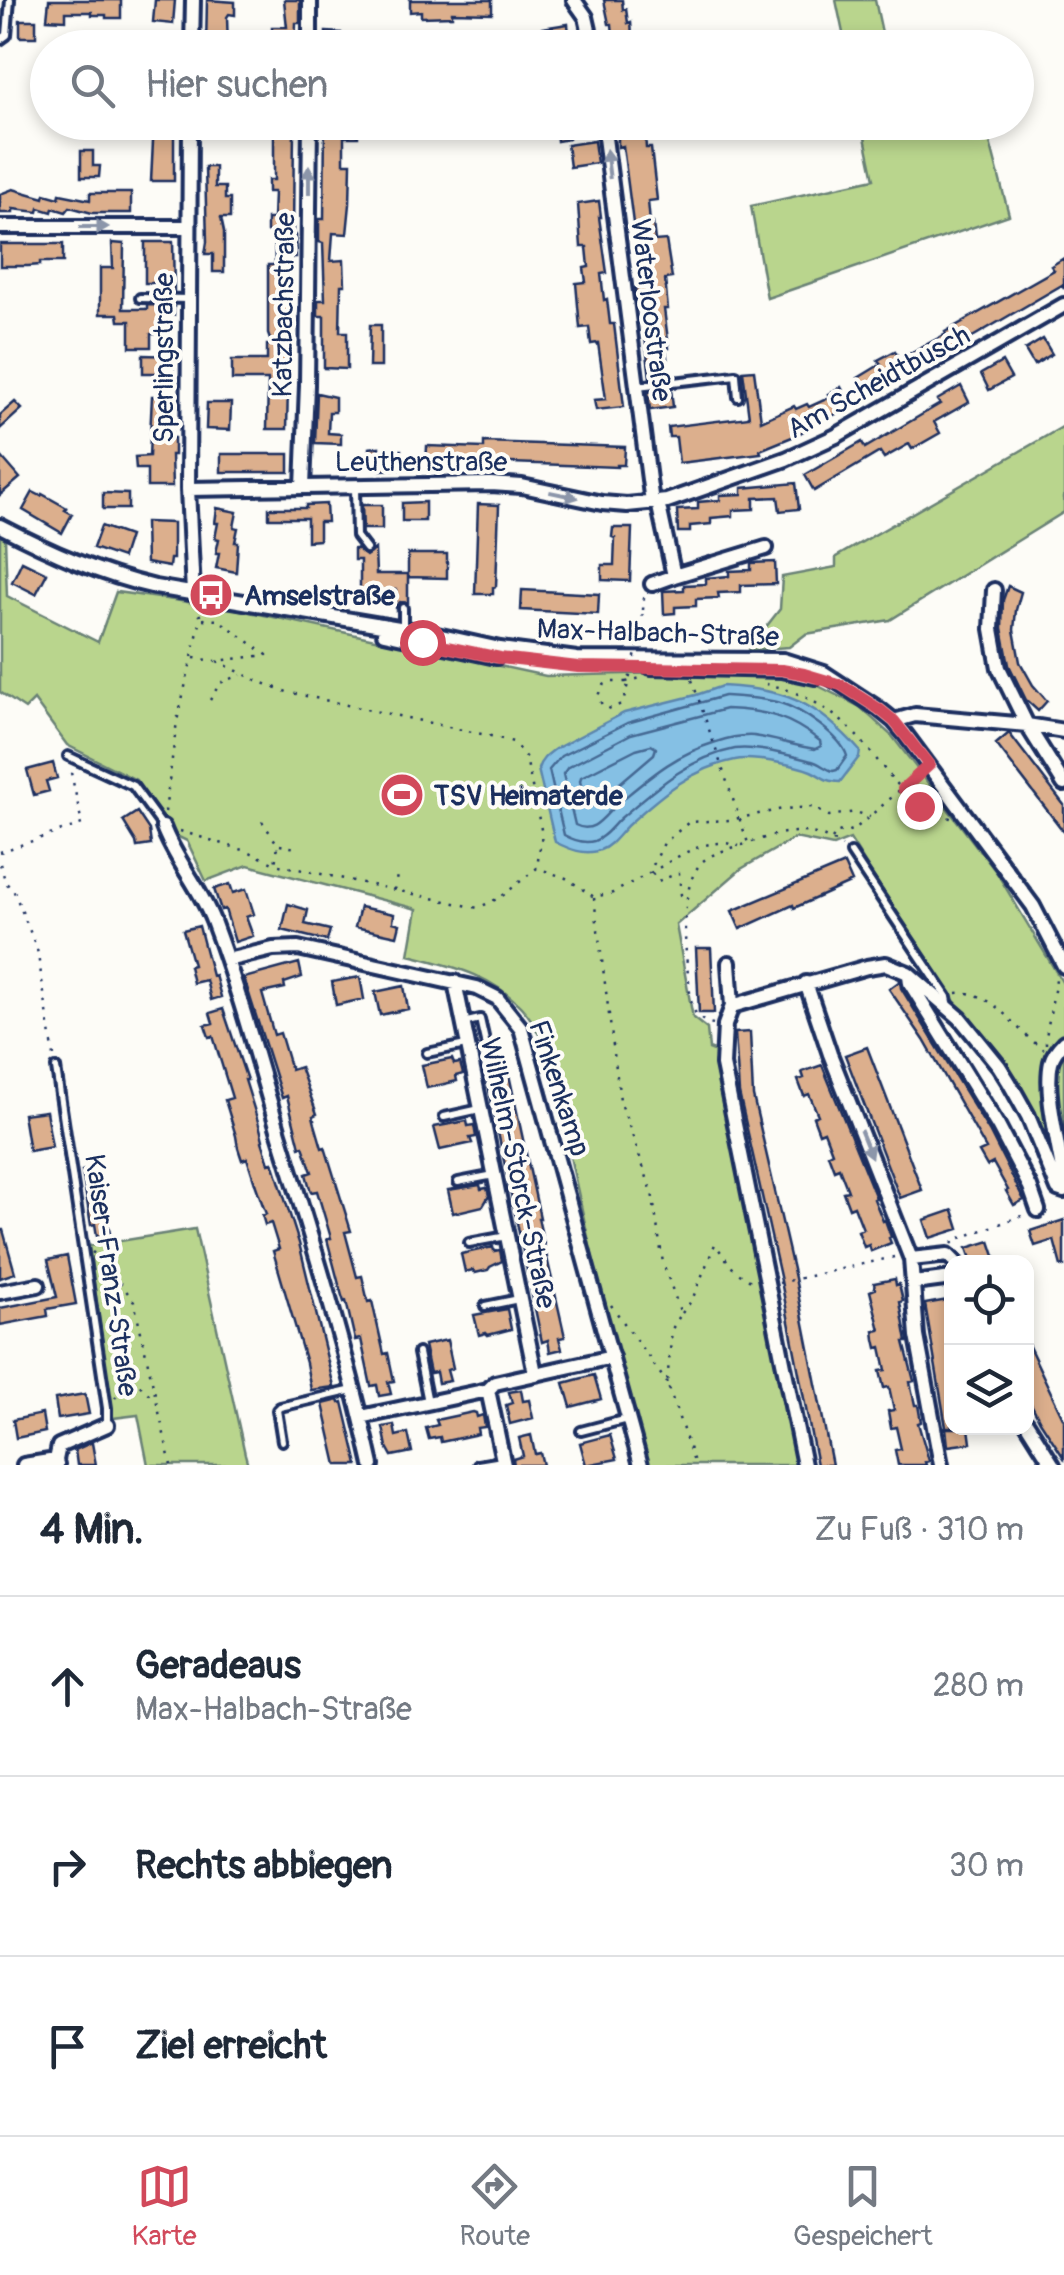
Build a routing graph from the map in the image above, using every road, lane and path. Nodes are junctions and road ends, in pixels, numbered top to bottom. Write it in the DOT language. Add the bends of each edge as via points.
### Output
graph roads {
  1 [pos="10,0"];
  2 [pos="193,0"];
  3 [pos="310,0"];
  4 [pos="574,0"];
  5 [pos="192,30"];
  6 [pos="310,30"];
  7 [pos="591,30"];
  8 [pos="0,40"];
  9 [pos="190,140"];
  10 [pos="310,140"];
  11 [pos="605,140"];
  12 [pos="0,227"];
  13 [pos="188,228"];
  14 [pos="140,298"];
  15 [pos="188,300"];
  16 [pos="1064,305"];
  17 [pos="636,386"];
  18 [pos="738,397"];
  19 [pos="355,486"];
  20 [pos="303,487"];
  21 [pos="188,489"];
  22 [pos="655,503"];
  23 [pos="0,526"];
  24 [pos="766,548"];
  25 [pos="366,549"];
  26 [pos="674,576"];
  27 [pos="652,584"];
  28 [pos="994,590"];
  29 [pos="193,593"];
  30 [pos="403,608"];
  31 [pos="290,610"];
  32 [pos="643,610"];
  33 [pos="402,629"];
  34 [pos="192,658"];
  35 [pos="216,662"];
  36 [pos="243,675"];
  37 [pos="638,676"];
  38 [pos="764,684"];
  39 [pos="696,685"];
  40 [pos="841,685"];
  41 [pos="210,700"];
  42 [pos="894,721"];
  43 [pos="1027,725"];
  44 [pos="1064,731"];
  45 [pos="68,756"];
  46 [pos="929,765"];
  47 [pos="1064,784"];
  48 [pos="903,789"];
  49 [pos="870,817"];
  50 [pos="740,818"];
  51 [pos="262,821"];
  52 [pos="970,822"];
  53 [pos="162,826"];
  54 [pos="832,840"];
  55 [pos="748,844"];
  56 [pos="278,845"];
  57 [pos="740,847"];
  58 [pos="296,848"];
  59 [pos="0,852"];
  60 [pos="851,853"];
  61 [pos="0,864"];
  62 [pos="275,864"];
  63 [pos="537,868"];
  64 [pos="398,870"];
  65 [pos="650,873"];
  66 [pos="394,891"];
  67 [pos="594,897"];
  68 [pos="688,898"];
  69 [pos="227,960"];
  70 [pos="1062,962"];
  71 [pos="730,963"];
  72 [pos="908,973"];
  73 [pos="454,982"];
  74 [pos="806,984"];
  75 [pos="948,1002"];
  76 [pos="732,1006"];
  77 [pos="705,1022"];
  78 [pos="462,1023"];
  79 [pos="466,1045"];
  80 [pos="1059,1048"];
  81 [pos="487,1050"];
  82 [pos="426,1054"];
  83 [pos="56,1068"];
  84 [pos="482,1109"];
  85 [pos="444,1117"];
  86 [pos="496,1175"];
  87 [pos="458,1182"];
  88 [pos="1064,1182"];
  89 [pos="1064,1191"];
  90 [pos="1038,1210"];
  91 [pos="508,1236"];
  92 [pos="470,1243"];
  93 [pos="83,1248"];
  94 [pos="953,1255"];
  95 [pos="911,1256"];
  96 [pos="944,1258"];
  97 [pos="944,1279"];
  98 [pos="914,1284"];
  99 [pos="38,1285"];
  100 [pos="768,1285"];
  101 [pos="593,1286"];
  102 [pos="0,1292"];
  103 [pos="521,1299"];
  104 [pos="485,1306"];
  105 [pos="681,1314"];
  106 [pos="418,1353"];
  107 [pos="612,1357"];
  108 [pos="535,1373"];
  109 [pos="667,1384"];
  110 [pos="354,1390"];
  111 [pos="488,1390"];
  112 [pos="155,1400"];
  113 [pos="428,1404"];
  114 [pos="107,1408"];
  115 [pos="361,1417"];
  116 [pos="628,1419"];
  117 [pos="107,1425"];
  118 [pos="581,1431"];
  119 [pos="1034,1435"];
  120 [pos="282,1441"];
  121 [pos="57,1462"];
  122 [pos="504,1463"];
  123 [pos="24,1465"];
  124 [pos="171,1465"];
  125 [pos="372,1465"];
  126 [pos="478,1465"];
  127 [pos="641,1465"];
  128 [pos="694,1465"];
  129 [pos="804,1465"];
  130 [pos="940,1465"];
  131 [pos="1053,1465"];
  1 -- 8 [label="lane" via="7,35"];
  2 -- 5 [label="street"];
  3 -- 6 [label="street"];
  4 -- 7 [label="street"];
  9 -- 13 [label="street, Sperlingstraße"];
  20 -- 10 [label="street, Katzbachstraße, one-way"];
  17 -- 11 [label="street, Waterloostraße, one-way"];
  12 -- 13 [label="street, one-way"];
  13 -- 15 [label="street, Sperlingstraße"];
  14 -- 15 [label="lane"];
  15 -- 21 [label="street, Sperlingstraße"];
  16 -- 22 [label="street, Am Scheidtbusch" via="822,442"];
  17 -- 18 [label="lane" via="736,375"];
  17 -- 22 [label="street, Waterloostraße"];
  19 -- 20 [label="street, Leuthenstraße"];
  19 -- 22 [label="street, Leuthenstraße, one-way" via="491,484 602,504"];
  19 -- 25 [label="lane" via="356,536"];
  20 -- 21 [label="street, Leuthenstraße"];
  21 -- 29 [label="street, Sperlingstraße"];
  22 -- 26 [label="street, Waterloostraße"];
  23 -- 29 [label="street, Max-Halbach-Straße" via="116,578"];
  24 -- 26 [label="street"];
  26 -- 27 [label="street"];
  28 -- 43 [label="street" via="993,648"];
  29 -- 31 [label="street, Max-Halbach-Straße"];
  30 -- 33 [label="lane"];
  31 -- 33 [label="street, Max-Halbach-Straße"];
  31 -- 40 [label="street, Max-Halbach-Straße" via="500,658 578,667 782,670"];
  32 -- 37 [label="path, bridge" via="640,638 634,660 630,679 627,689 625,699 612,709 599,701 605,684 610,682 626,682 631,681"];
  33 -- 40 [label="street, Max-Halbach-Straße" via="577,659 783,660"];
  34 -- 35 [label="path"];
  34 -- 35 [label="path" via="201,620 219,620 267,655"];
  34 -- 53 [label="path"];
  35 -- 36 [label="path"];
  36 -- 41 [label="path" via="220,682"];
  36 -- 63 [label="path" via="287,692 513,742 526,758 542,828"];
  38 -- 48 [label="path" via="802,695 837,718"];
  39 -- 50 [label="path"];
  40 -- 42 [label="street, Max-Halbach-Straße"];
  42 -- 43 [label="street" via="915,715"];
  42 -- 46 [label="street, Max-Halbach-Straße"];
  43 -- 44 [label="street"];
  43 -- 47 [label="street"];
  45 -- 53 [label="lane" via="133,786"];
  45 -- 59 [label="path" via="82,824"];
  46 -- 48 [label="path"];
  46 -- 52 [label="street, Max-Halbach-Straße"];
  48 -- 49 [label="path"];
  48 -- 52 [label="path" via="926,810"];
  49 -- 50 [label="path" via="829,816 812,807"];
  49 -- 54 [label="path"];
  50 -- 55 [label="path"];
  50 -- 65 [label="path" via="689,822 664,842"];
  51 -- 56 [label="path"];
  52 -- 70 [label="street, Max-Halbach-Straße" via="1033,906"];
  53 -- 62 [label="path"];
  53 -- 69 [label="street" via="205,900"];
  54 -- 55 [label="path" via="788,831"];
  54 -- 60 [label="path"];
  55 -- 57 [label="path"];
  56 -- 58 [label="path"];
  56 -- 62 [label="path"];
  57 -- 65 [label="path" via="706,844"];
  57 -- 68 [label="path" via="701,863"];
  60 -- 75 [label="lane"];
  61 -- 83 [label="path" via="37,949"];
  62 -- 66 [label="path"];
  63 -- 66 [label="path" via="478,908"];
  63 -- 67 [label="path"];
  64 -- 66 [label="path"];
  65 -- 67 [label="path"];
  65 -- 68 [label="path" via="658,881 679,873 681,894"];
  67 -- 105 [label="path" via="620,1100 652,1192"];
  68 -- 77 [label="path" via="684,934 692,1004"];
  69 -- 73 [label="street, Finkenkamp" via="298,948"];
  69 -- 110 [label="street"];
  70 -- 80 [label="path" via="1046,1037 1047,1046"];
  71 -- 76 [label="street"];
  72 -- 74 [label="street" via="886,964"];
  72 -- 75 [label="street"];
  72 -- 90 [label="street" via="998,1126"];
  73 -- 78 [label="street, Wilhelm-Storck-Straße"];
  73 -- 101 [label="street, Finkenkamp" via="497,998 521,1028"];
  74 -- 76 [label="street"];
  74 -- 95 [label="street, one-way"];
  75 -- 80 [label="path" via="978,994 1030,1040"];
  75 -- 89 [label="street" via="999,1066"];
  76 -- 100 [label="street" via="723,1065"];
  78 -- 79 [label="street, Wilhelm-Storck-Straße"];
  78 -- 81 [label="lane" via="480,1019"];
  79 -- 82 [label="lane"];
  79 -- 84 [label="street, Wilhelm-Storck-Straße"];
  80 -- 88 [label="street" via="1050,1063 1051,1098"];
  83 -- 93 [label="lane, Kaiser-Franz-Straße"];
  84 -- 85 [label="lane"];
  84 -- 86 [label="street, Wilhelm-Storck-Straße"];
  86 -- 87 [label="lane"];
  86 -- 91 [label="street, Wilhelm-Storck-Straße"];
  90 -- 94 [label="path" via="955,1240"];
  91 -- 92 [label="lane"];
  91 -- 103 [label="street, Wilhelm-Storck-Straße"];
  93 -- 112 [label="path" via="100,1258 134,1301"];
  93 -- 114 [label="lane, Kaiser-Franz-Straße"];
  95 -- 96 [label="street"];
  95 -- 98 [label="street"];
  95 -- 100 [label="path"];
  97 -- 98 [label="street"];
  98 -- 130 [label="street"];
  99 -- 102 [label="street"];
  100 -- 105 [label="path" via="735,1271 715,1244"];
  100 -- 129 [label="street"];
  101 -- 107 [label="street, Finkenkamp"];
  101 -- 109 [label="path"];
  103 -- 104 [label="lane"];
  103 -- 108 [label="street, Wilhelm-Storck-Straße"];
  105 -- 109 [label="path" via="672,1329"];
  106 -- 113 [label="lane"];
  107 -- 108 [label="street"];
  107 -- 116 [label="street, Finkenkamp"];
  108 -- 111 [label="street"];
  109 -- 128 [label="path"];
  110 -- 115 [label="street"];
  110 -- 120 [label="lane" via="280,1407"];
  111 -- 113 [label="street"];
  111 -- 122 [label="street"];
  112 -- 114 [label="path" via="128,1375"];
  112 -- 124 [label="path"];
  113 -- 115 [label="street"];
  114 -- 117 [label="lane, Kaiser-Franz-Straße"];
  115 -- 125 [label="street"];
  116 -- 118 [label="lane"];
  116 -- 127 [label="street, Finkenkamp"];
  117 -- 121 [label="street, Kaiser-Franz-Straße" via="59,1446"];
  119 -- 131 [label="street"];
  121 -- 123 [label="street"];
  122 -- 126 [label="lane"];
}
